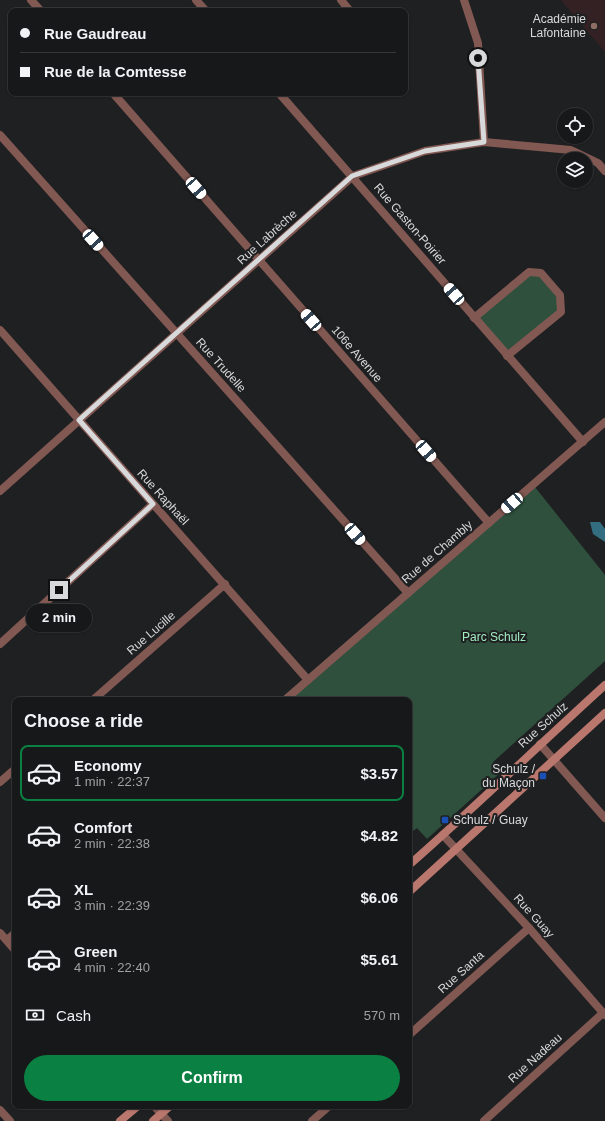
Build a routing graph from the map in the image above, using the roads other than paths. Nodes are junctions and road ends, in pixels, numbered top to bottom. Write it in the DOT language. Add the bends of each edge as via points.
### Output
graph roads {
  1 [pos="31,0"];
  2 [pos="196,0"];
  3 [pos="464,0"];
  4 [pos="38,8"];
  5 [pos="203,8"];
  6 [pos="115,96"];
  7 [pos="282,96"];
  8 [pos="0,136"];
  9 [pos="484,142"];
  10 [pos="605,171"];
  11 [pos="352,176"];
  12 [pos="259,260"];
  13 [pos="474,318"];
  14 [pos="0,330"];
  15 [pos="176,333"];
  16 [pos="507,356"];
  17 [pos="79,420"];
  18 [pos="605,422"];
  19 [pos="583,442"];
  20 [pos="0,491"];
  21 [pos="153,504"];
  22 [pos="489,523"];
  23 [pos="225,584"];
  24 [pos="408,593"];
  25 [pos="0,644"];
  26 [pos="308,680"];
  27 [pos="605,685"];
  28 [pos="97,697"];
  29 [pos="288,697"];
  30 [pos="605,713"];
  31 [pos="540,744"];
  32 [pos="554,760"];
  33 [pos="12,772"];
  34 [pos="0,782"];
  35 [pos="605,818"];
  36 [pos="443,835"];
  37 [pos="457,849"];
  38 [pos="412,862"];
  39 [pos="412,889"];
  40 [pos="529,928"];
  41 [pos="0,933"];
  42 [pos="12,936"];
  43 [pos="7,940"];
  44 [pos="12,946"];
  45 [pos="604,1014"];
  46 [pos="412,1032"];
  47 [pos="134,1109"];
  48 [pos="157,1109"];
  49 [pos="167,1109"];
  50 [pos="326,1109"];
  51 [pos="0,1110"];
  52 [pos="161,1114"];
  53 [pos="10,1121"];
  54 [pos="120,1121"];
  55 [pos="153,1121"];
  56 [pos="168,1121"];
  57 [pos="312,1121"];
  58 [pos="484,1121"];
  1 -- 4 [label="street"];
  2 -- 5 [label="street"];
  3 -- 9 [label="street" via="478,44"];
  6 -- 12 [label="street, 106e Avenue"];
  7 -- 11 [label="street, Rue Gaston-Poirier"];
  8 -- 15 [label="street, Rue Trudelle"];
  9 -- 10 [label="street, Rue Labrèche" via="571,150 598,163"];
  9 -- 11 [label="street, Rue Labrèche" via="425,151"];
  11 -- 12 [label="street, Rue Labrèche"];
  11 -- 13 [label="street, Rue Gaston-Poirier"];
  12 -- 15 [label="street, Rue Labrèche"];
  12 -- 22 [label="street, 106e Avenue"];
  13 -- 16 [label="street, Rue Gaston-Poirier"];
  13 -- 16 [label="street" via="529,272 541,273 560,295 561,312"];
  14 -- 17 [label="street, Rue Raphaël"];
  15 -- 17 [label="street, Rue Labrèche"];
  15 -- 24 [label="street, Rue Trudelle"];
  16 -- 19 [label="street, Rue Gaston-Poirier"];
  17 -- 20 [label="street, Rue Labrèche"];
  17 -- 21 [label="street, Rue Raphaël"];
  18 -- 19 [label="street, Rue de Chambly"];
  19 -- 22 [label="street, Rue de Chambly"];
  21 -- 23 [label="street, Rue Raphaël"];
  21 -- 25 [label="street"];
  22 -- 24 [label="street, Rue de Chambly"];
  23 -- 26 [label="street, Rue Raphaël"];
  23 -- 28 [label="street, Rue Lucille"];
  24 -- 26 [label="street, Rue de Chambly"];
  26 -- 29 [label="street, Rue de Chambly"];
  27 -- 31 [label="street, Rue Schulz"];
  30 -- 32 [label="street"];
  31 -- 32 [label="street"];
  31 -- 36 [label="street, Rue Schulz"];
  32 -- 35 [label="street"];
  32 -- 37 [label="street"];
  33 -- 34 [label="street"];
  36 -- 37 [label="street, Rue Guay"];
  36 -- 38 [label="street, Rue Schulz"];
  37 -- 39 [label="street"];
  37 -- 40 [label="street, Rue Guay"];
  40 -- 45 [label="street, Rue Guay"];
  40 -- 46 [label="street, Rue Santa"];
  41 -- 43 [label="street"];
  42 -- 43 [label="street"];
  43 -- 44 [label="street"];
  45 -- 58 [label="street, Rue Nadeau"];
  47 -- 54 [label="street"];
  48 -- 52 [label="street"];
  49 -- 52 [label="street"];
  50 -- 57 [label="street"];
  51 -- 53 [label="street"];
  52 -- 55 [label="street"];
  52 -- 56 [label="street"];
}
